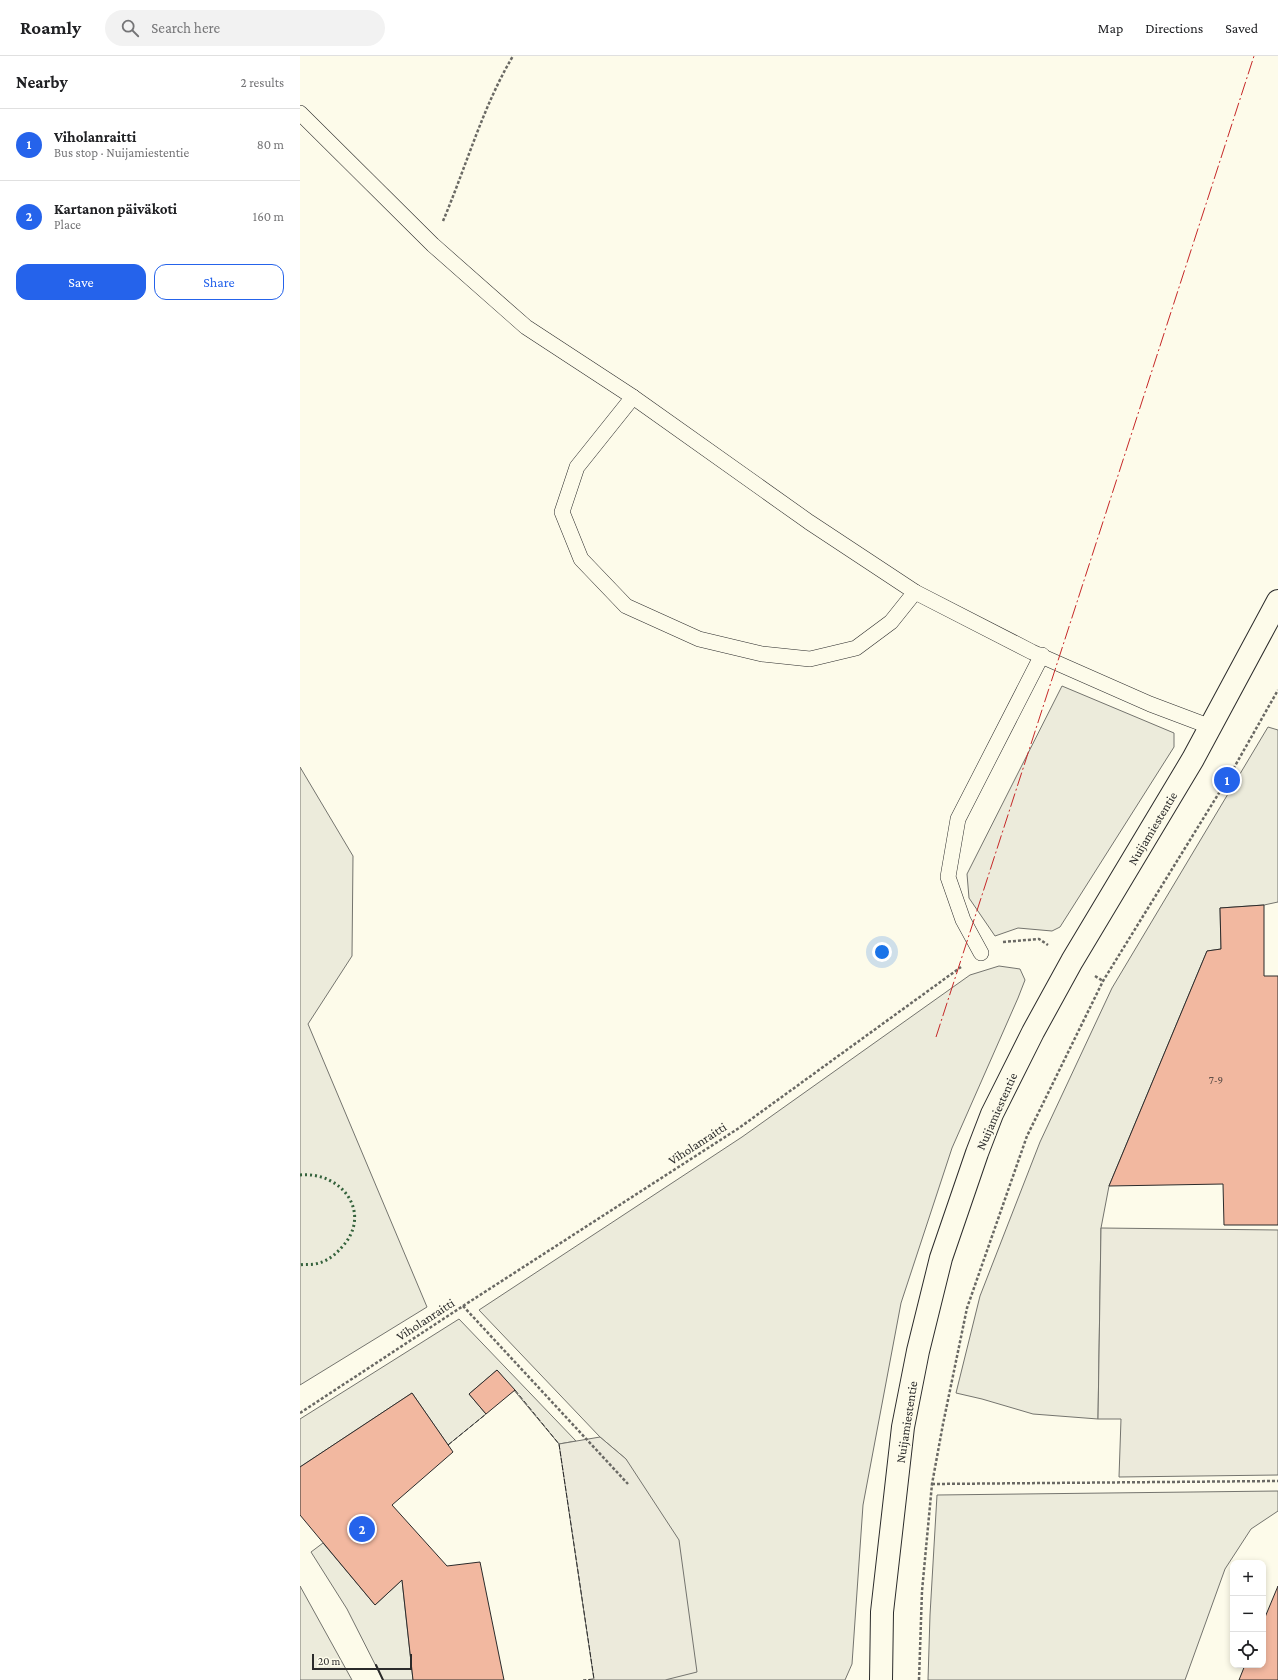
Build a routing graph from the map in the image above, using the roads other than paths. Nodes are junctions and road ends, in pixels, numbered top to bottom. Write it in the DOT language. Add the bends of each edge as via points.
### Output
graph roads {
  1 [pos="300,113"];
  2 [pos="633,397"];
  3 [pos="915,592"];
  4 [pos="1278,601"];
  5 [pos="1042,655"];
  6 [pos="1211,727"];
  7 [pos="981,953"];
  8 [pos="881,1680"];
  1 -- 2 [label="lane" via="433,245 526,327"];
  2 -- 3 [label="lane" via="809,522"];
  2 -- 3 [label="lane" via="578,467 562,512 581,559 626,606 699,639 762,654 810,659 856,648 891,622"];
  3 -- 5 [label="lane"];
  4 -- 6 [label="main road, Nuijamiestentie"];
  5 -- 6 [label="lane" via="1150,704"];
  5 -- 7 [label="lane" via="958,820 948,877 963,920"];
  6 -- 8 [label="main road, Nuijamiestentie" via="1072,961 992,1114 977,1153 941,1258 918,1351 903,1427 882,1612"];
}
